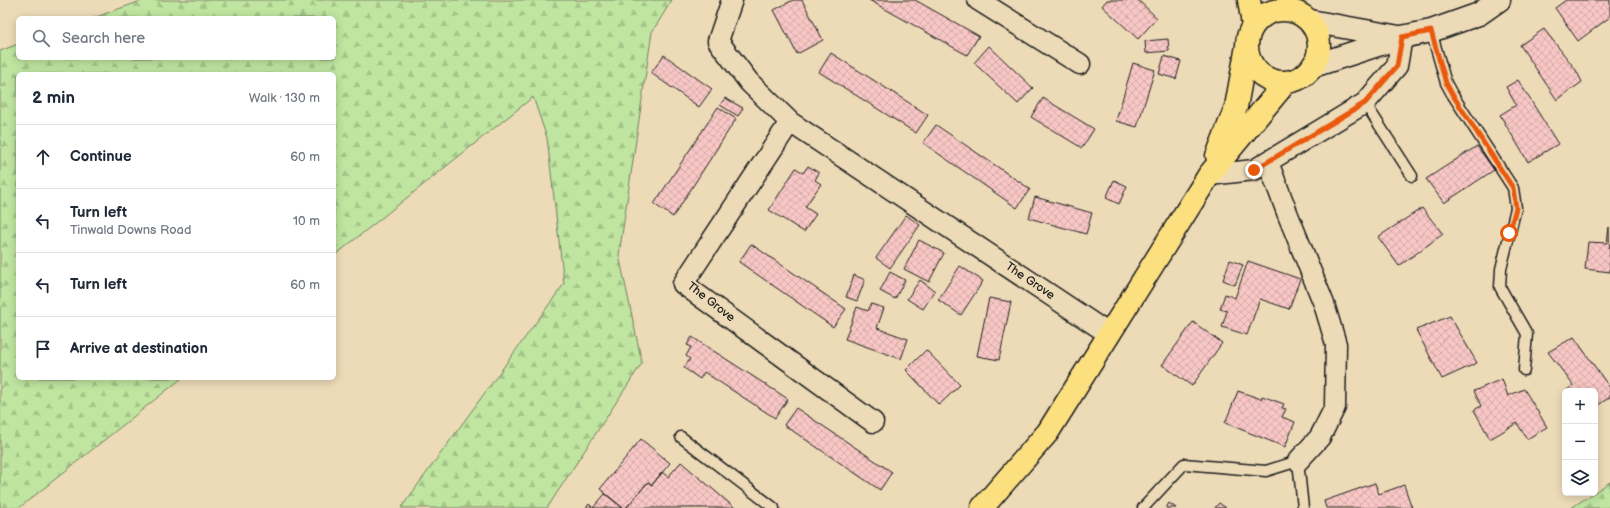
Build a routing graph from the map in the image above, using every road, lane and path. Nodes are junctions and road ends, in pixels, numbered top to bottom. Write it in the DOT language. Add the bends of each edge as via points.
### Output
graph roads {
  1 [pos="732,0"];
  2 [pos="978,0"];
  3 [pos="1249,0"];
  4 [pos="1499,0"];
  5 [pos="1291,5"];
  6 [pos="1310,21"];
  7 [pos="1253,25"];
  8 [pos="1431,31"];
  9 [pos="1402,37"];
  10 [pos="1247,46"];
  11 [pos="1080,64"];
  12 [pos="1313,66"];
  13 [pos="1286,82"];
  14 [pos="1365,103"];
  15 [pos="790,122"];
  16 [pos="1268,162"];
  17 [pos="1209,175"];
  18 [pos="1412,176"];
  19 [pos="1109,334"];
  20 [pos="1524,370"];
  21 [pos="872,422"];
  22 [pos="681,437"];
  23 [pos="1298,461"];
  24 [pos="774,508"];
  25 [pos="982,508"];
  26 [pos="1143,508"];
  27 [pos="1304,508"];
  1 -- 15 [label="street, The Grove" via="718,41 749,82"];
  2 -- 11 [label="street"];
  3 -- 7 [label="highway"];
  4 -- 8 [label="street" via="1479,14"];
  5 -- 6 [label="highway"];
  5 -- 7 [label="highway" via="1269,12"];
  6 -- 9 [label="street"];
  6 -- 12 [label="highway" via="1319,39 1319,50"];
  7 -- 10 [label="highway"];
  8 -- 9 [label="street"];
  8 -- 20 [label="lane" via="1446,83 1513,188 1516,208 1501,269 1500,287 1527,334"];
  9 -- 12 [label="street"];
  9 -- 14 [label="street" via="1397,66"];
  10 -- 13 [label="highway" via="1250,60 1256,69 1265,77"];
  10 -- 17 [label="highway" via="1236,107"];
  12 -- 13 [label="highway" via="1305,74"];
  13 -- 17 [label="highway"];
  14 -- 16 [label="street"];
  14 -- 18 [label="lane"];
  15 -- 19 [label="street, The Grove"];
  15 -- 21 [label="street, The Grove" via="683,284"];
  16 -- 17 [label="street" via="1254,170"];
  16 -- 23 [label="street" via="1324,304 1336,344 1335,407 1320,437"];
  17 -- 19 [label="highway"];
  19 -- 25 [label="highway" via="1048,432"];
  22 -- 24 [label="lane"];
  23 -- 26 [label="lane" via="1266,471 1184,464"];
  23 -- 27 [label="lane"];
}
